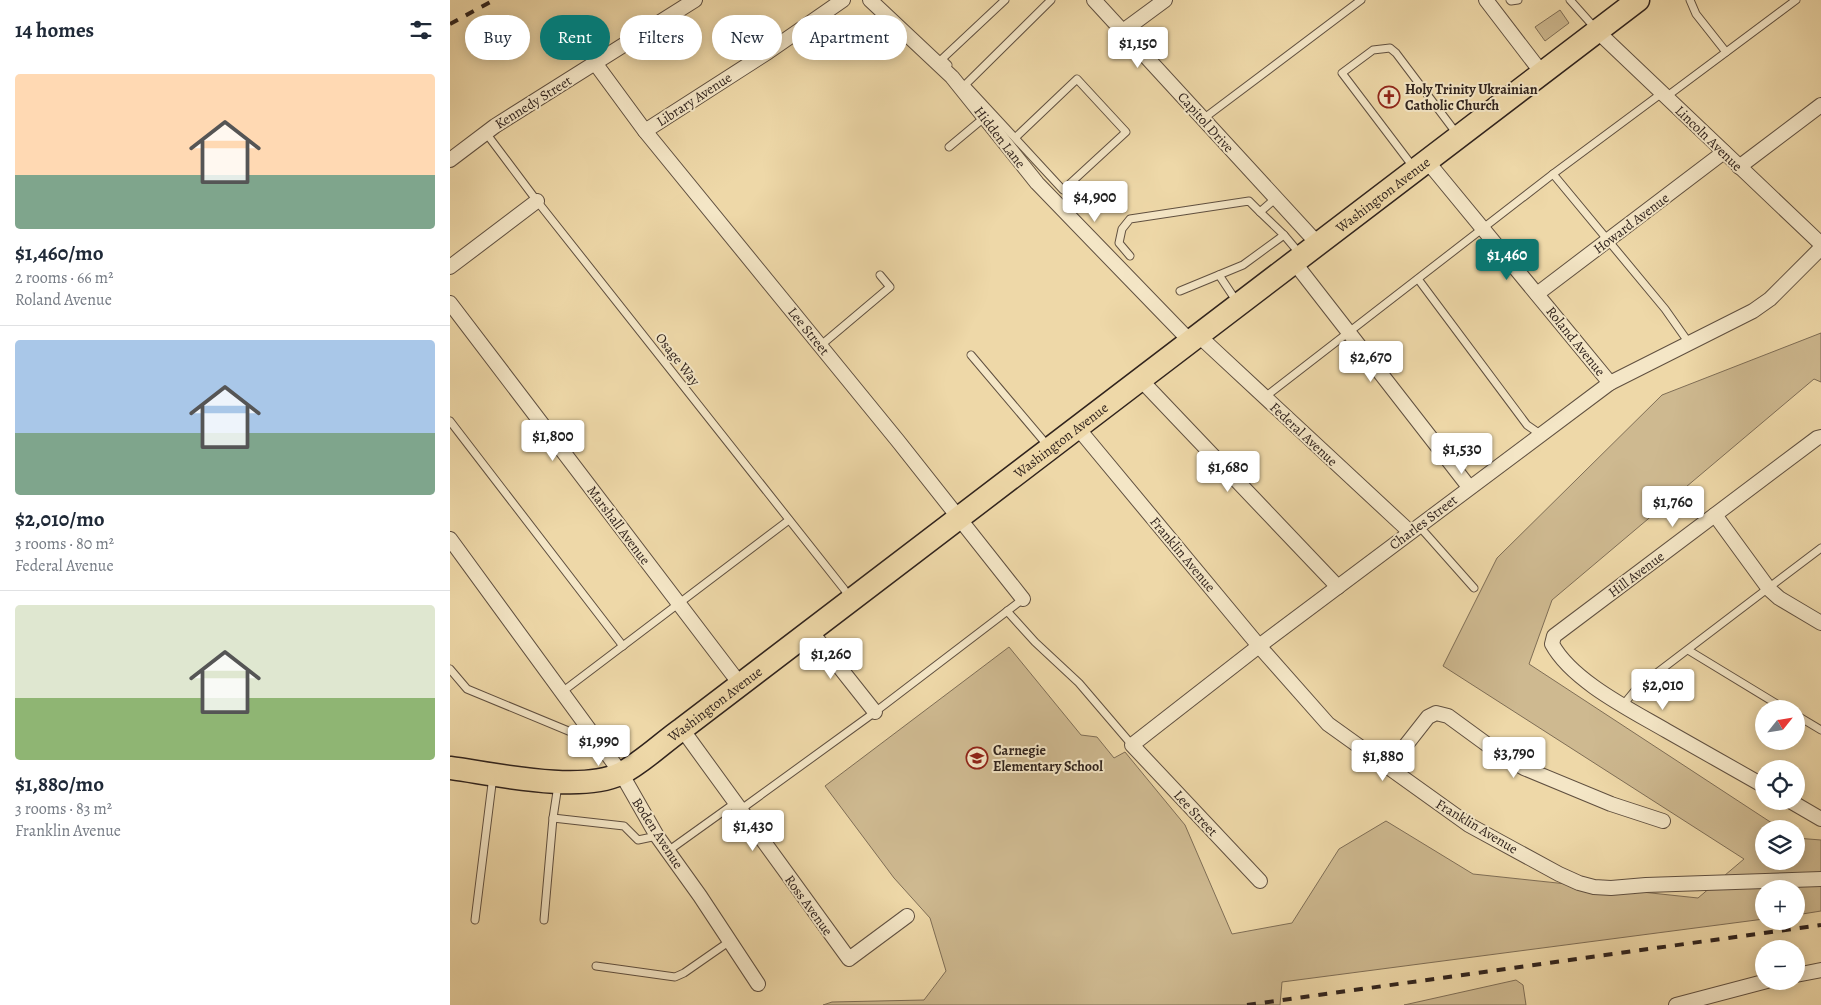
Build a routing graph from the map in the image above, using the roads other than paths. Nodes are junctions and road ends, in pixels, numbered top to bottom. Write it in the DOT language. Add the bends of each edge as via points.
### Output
graph roads {
  1 [pos="695,0"];
  2 [pos="842,0"];
  3 [pos="870,0"];
  4 [pos="1005,0"];
  5 [pos="1051,0"];
  6 [pos="1094,0"];
  7 [pos="1165,0"];
  8 [pos="1362,0"];
  9 [pos="1510,0"];
  10 [pos="1518,0"];
  11 [pos="1570,0"];
  12 [pos="1638,0"];
  13 [pos="1692,0"];
  14 [pos="1796,0"];
  15 [pos="1489,1"];
  16 [pos="1123,31"];
  17 [pos="1597,31"];
  18 [pos="1726,52"];
  19 [pos="595,63"];
  20 [pos="1542,73"];
  21 [pos="966,84"];
  22 [pos="1664,95"];
  23 [pos="1821,105"];
  24 [pos="985,117"];
  25 [pos="1203,119"];
  26 [pos="645,131"];
  27 [pos="486,133"];
  28 [pos="1459,136"];
  29 [pos="1015,138"];
  30 [pos="950,147"];
  31 [pos="1724,152"];
  32 [pos="450,160"];
  33 [pos="1421,165"];
  34 [pos="1739,167"];
  35 [pos="1553,174"];
  36 [pos="1276,198"];
  37 [pos="537,201"];
  38 [pos="1260,212"];
  39 [pos="1484,229"];
  40 [pos="1284,235"];
  41 [pos="1608,240"];
  42 [pos="1821,244"];
  43 [pos="1821,248"];
  44 [pos="1304,254"];
  45 [pos="1130,256"];
  46 [pos="450,267"];
  47 [pos="880,275"];
  48 [pos="1219,275"];
  49 [pos="1418,279"];
  50 [pos="1180,291"];
  51 [pos="1537,294"];
  52 [pos="450,303"];
  53 [pos="1238,304"];
  54 [pos="1349,331"];
  55 [pos="1194,338"];
  56 [pos="1689,344"];
  57 [pos="820,346"];
  58 [pos="971,355"];
  59 [pos="1140,379"];
  60 [pos="1610,383"];
  61 [pos="1265,397"];
  62 [pos="450,421"];
  63 [pos="1077,427"];
  64 [pos="1540,434"];
  65 [pos="1821,437"];
  66 [pos="1050,448"];
  67 [pos="1470,488"];
  68 [pos="1715,515"];
  69 [pos="959,517"];
  70 [pos="789,520"];
  71 [pos="1415,529"];
  72 [pos="450,539"];
  73 [pos="1821,548"];
  74 [pos="1338,587"];
  75 [pos="1474,588"];
  76 [pos="1769,589"];
  77 [pos="1023,599"];
  78 [pos="850,600"];
  79 [pos="678,603"];
  80 [pos="1007,611"];
  81 [pos="1821,623"];
  82 [pos="810,630"];
  83 [pos="623,646"];
  84 [pos="1260,646"];
  85 [pos="1688,650"];
  86 [pos="450,669"];
  87 [pos="740,684"];
  88 [pos="562,692"];
  89 [pos="1771,700"];
  90 [pos="1622,705"];
  91 [pos="875,712"];
  92 [pos="1805,720"];
  93 [pos="682,729"];
  94 [pos="1821,730"];
  95 [pos="600,744"];
  96 [pos="1132,744"];
  97 [pos="450,768"];
  98 [pos="1388,768"];
  99 [pos="621,773"];
  100 [pos="493,774"];
  101 [pos="1755,781"];
  102 [pos="558,782"];
  103 [pos="738,806"];
  104 [pos="1805,810"];
  105 [pos="553,818"];
  106 [pos="1821,819"];
  107 [pos="1663,821"];
  108 [pos="658,836"];
  109 [pos="668,851"];
  110 [pos="1821,879"];
  111 [pos="1260,881"];
  112 [pos="907,916"];
  113 [pos="475,920"];
  114 [pos="544,920"];
  115 [pos="730,941"];
  116 [pos="596,966"];
  117 [pos="1821,970"];
  118 [pos="1805,973"];
  119 [pos="758,984"];
  120 [pos="1755,984"];
  121 [pos="1676,1005"];
  1 -- 19 [label="street, Kennedy Street"];
  2 -- 26 [label="street, Library Avenue"];
  3 -- 24 [label="street, Hidden Lane" via="952,77"];
  4 -- 21 [label="lane" via="942,59"];
  5 -- 21 [label="lane"];
  6 -- 16 [label="street, Capitol Drive"];
  7 -- 16 [label="street"];
  8 -- 25 [label="lane"];
  9 -- 10 [label="lane"];
  11 -- 17 [label="lane"];
  12 -- 17 [label="main road, Washington Avenue"];
  13 -- 18 [label="lane" via="1696,14"];
  14 -- 18 [label="lane"];
  15 -- 20 [label="street"];
  16 -- 25 [label="street, Capitol Drive"];
  17 -- 20 [label="main road, Washington Avenue"];
  17 -- 22 [label="street, Lincoln Avenue"];
  18 -- 22 [label="lane"];
  19 -- 26 [label="street, Lee Street"];
  19 -- 27 [label="street, Kennedy Street"];
  20 -- 28 [label="main road, Washington Avenue"];
  21 -- 29 [label="lane"];
  22 -- 31 [label="street, Lincoln Avenue"];
  22 -- 35 [label="lane"];
  23 -- 34 [label="street"];
  24 -- 30 [label="lane"];
  24 -- 55 [label="street, Hidden Lane" via="1053,200"];
  25 -- 36 [label="street, Capitol Drive"];
  26 -- 57 [label="street, Lee Street"];
  27 -- 32 [label="street, Kennedy Street"];
  27 -- 37 [label="lane, Osage Way"];
  28 -- 33 [label="main road, Washington Avenue"];
  28 -- 33 [label="lane" via="1390,48 1373,50 1342,73"];
  29 -- 29 [label="lane" via="1063,190 1126,132 1078,79"];
  31 -- 34 [label="street, Lincoln Avenue"];
  31 -- 41 [label="street, Howard Avenue"];
  33 -- 39 [label="street, Roland Avenue"];
  33 -- 44 [label="main road, Washington Avenue"];
  34 -- 42 [label="street, Lincoln Avenue"];
  35 -- 39 [label="lane"];
  35 -- 41 [label="lane"];
  36 -- 38 [label="lane"];
  36 -- 44 [label="street, Capitol Drive"];
  37 -- 46 [label="street"];
  37 -- 70 [label="lane, Osage Way"];
  38 -- 40 [label="lane"];
  38 -- 45 [label="lane" via="1249,201 1130,219 1122,229 1119,243"];
  39 -- 49 [label="lane"];
  39 -- 51 [label="street, Roland Avenue"];
  40 -- 44 [label="lane"];
  40 -- 48 [label="lane" via="1243,265"];
  41 -- 51 [label="street, Howard Avenue"];
  41 -- 56 [label="lane" via="1665,309"];
  43 -- 56 [label="street, Charles Street" via="1770,299"];
  44 -- 53 [label="main road, Washington Avenue"];
  44 -- 54 [label="street, Capitol Drive"];
  47 -- 57 [label="lane" via="890,287"];
  48 -- 50 [label="lane"];
  48 -- 53 [label="lane"];
  49 -- 54 [label="lane"];
  49 -- 64 [label="lane" via="1527,425"];
  51 -- 60 [label="street, Roland Avenue"];
  52 -- 79 [label="street, Marshall Avenue"];
  53 -- 55 [label="main road, Washington Avenue"];
  54 -- 61 [label="lane"];
  54 -- 67 [label="street, Capitol Drive"];
  55 -- 59 [label="main road, Washington Avenue"];
  55 -- 61 [label="street, Federal Avenue"];
  56 -- 60 [label="street, Charles Street"];
  57 -- 69 [label="street, Lee Street"];
  58 -- 66 [label="lane"];
  59 -- 63 [label="main road, Washington Avenue"];
  59 -- 74 [label="street"];
  60 -- 64 [label="street, Charles Street"];
  61 -- 71 [label="street, Federal Avenue"];
  62 -- 83 [label="lane"];
  63 -- 66 [label="main road, Washington Avenue"];
  63 -- 84 [label="street, Franklin Avenue"];
  64 -- 67 [label="street, Charles Street"];
  65 -- 68 [label="street, Hill Avenue"];
  66 -- 69 [label="main road, Washington Avenue"];
  67 -- 71 [label="street, Charles Street"];
  68 -- 76 [label="street"];
  68 -- 90 [label="street, Hill Avenue" via="1554,636 1552,644 1564,661"];
  69 -- 77 [label="street, Lee Street"];
  69 -- 78 [label="main road, Washington Avenue"];
  70 -- 78 [label="lane, Osage Way"];
  70 -- 79 [label="lane"];
  71 -- 74 [label="street, Charles Street"];
  71 -- 75 [label="lane"];
  72 -- 88 [label="street, Boden Avenue"];
  73 -- 76 [label="lane"];
  74 -- 84 [label="street, Charles Street"];
  76 -- 81 [label="street"];
  76 -- 85 [label="lane"];
  77 -- 80 [label="lane"];
  78 -- 82 [label="main road, Washington Avenue"];
  79 -- 83 [label="lane"];
  79 -- 87 [label="street, Marshall Avenue"];
  80 -- 91 [label="lane"];
  80 -- 96 [label="lane" via="1079,683"];
  82 -- 87 [label="main road, Washington Avenue"];
  82 -- 91 [label="street"];
  83 -- 88 [label="lane"];
  84 -- 96 [label="street, Charles Street"];
  84 -- 98 [label="street, Franklin Avenue" via="1328,724"];
  85 -- 89 [label="lane"];
  85 -- 90 [label="lane" via="1637,688"];
  86 -- 95 [label="lane" via="467,689"];
  87 -- 93 [label="main road, Washington Avenue"];
  88 -- 95 [label="street, Boden Avenue"];
  90 -- 101 [label="street"];
  91 -- 103 [label="lane"];
  92 -- 94 [label="lane"];
  93 -- 99 [label="main road, Washington Avenue"];
  93 -- 103 [label="street, Ross Avenue"];
  95 -- 99 [label="street, Boden Avenue"];
  96 -- 111 [label="street, Lee Street"];
  97 -- 100 [label="main road, Washington Avenue"];
  98 -- 107 [label="street" via="1428,716 1436,712 1448,716 1524,768 1611,804"];
  98 -- 110 [label="street, Franklin Avenue" via="1469,825 1559,874 1594,888"];
  99 -- 102 [label="main road, Washington Avenue" via="601,780"];
  99 -- 108 [label="street, Boden Avenue"];
  100 -- 102 [label="main road, Washington Avenue"];
  100 -- 113 [label="lane"];
  102 -- 105 [label="lane"];
  103 -- 109 [label="lane"];
  103 -- 112 [label="street, Ross Avenue" via="849,959"];
  104 -- 106 [label="street"];
  105 -- 108 [label="lane" via="624,826 638,840"];
  105 -- 114 [label="lane"];
  108 -- 109 [label="street, Boden Avenue"];
  109 -- 115 [label="street, Boden Avenue"];
  115 -- 116 [label="lane" via="675,977"];
  115 -- 119 [label="street, Boden Avenue"];
  117 -- 118 [label="street"];
  120 -- 121 [label="street"];
}
